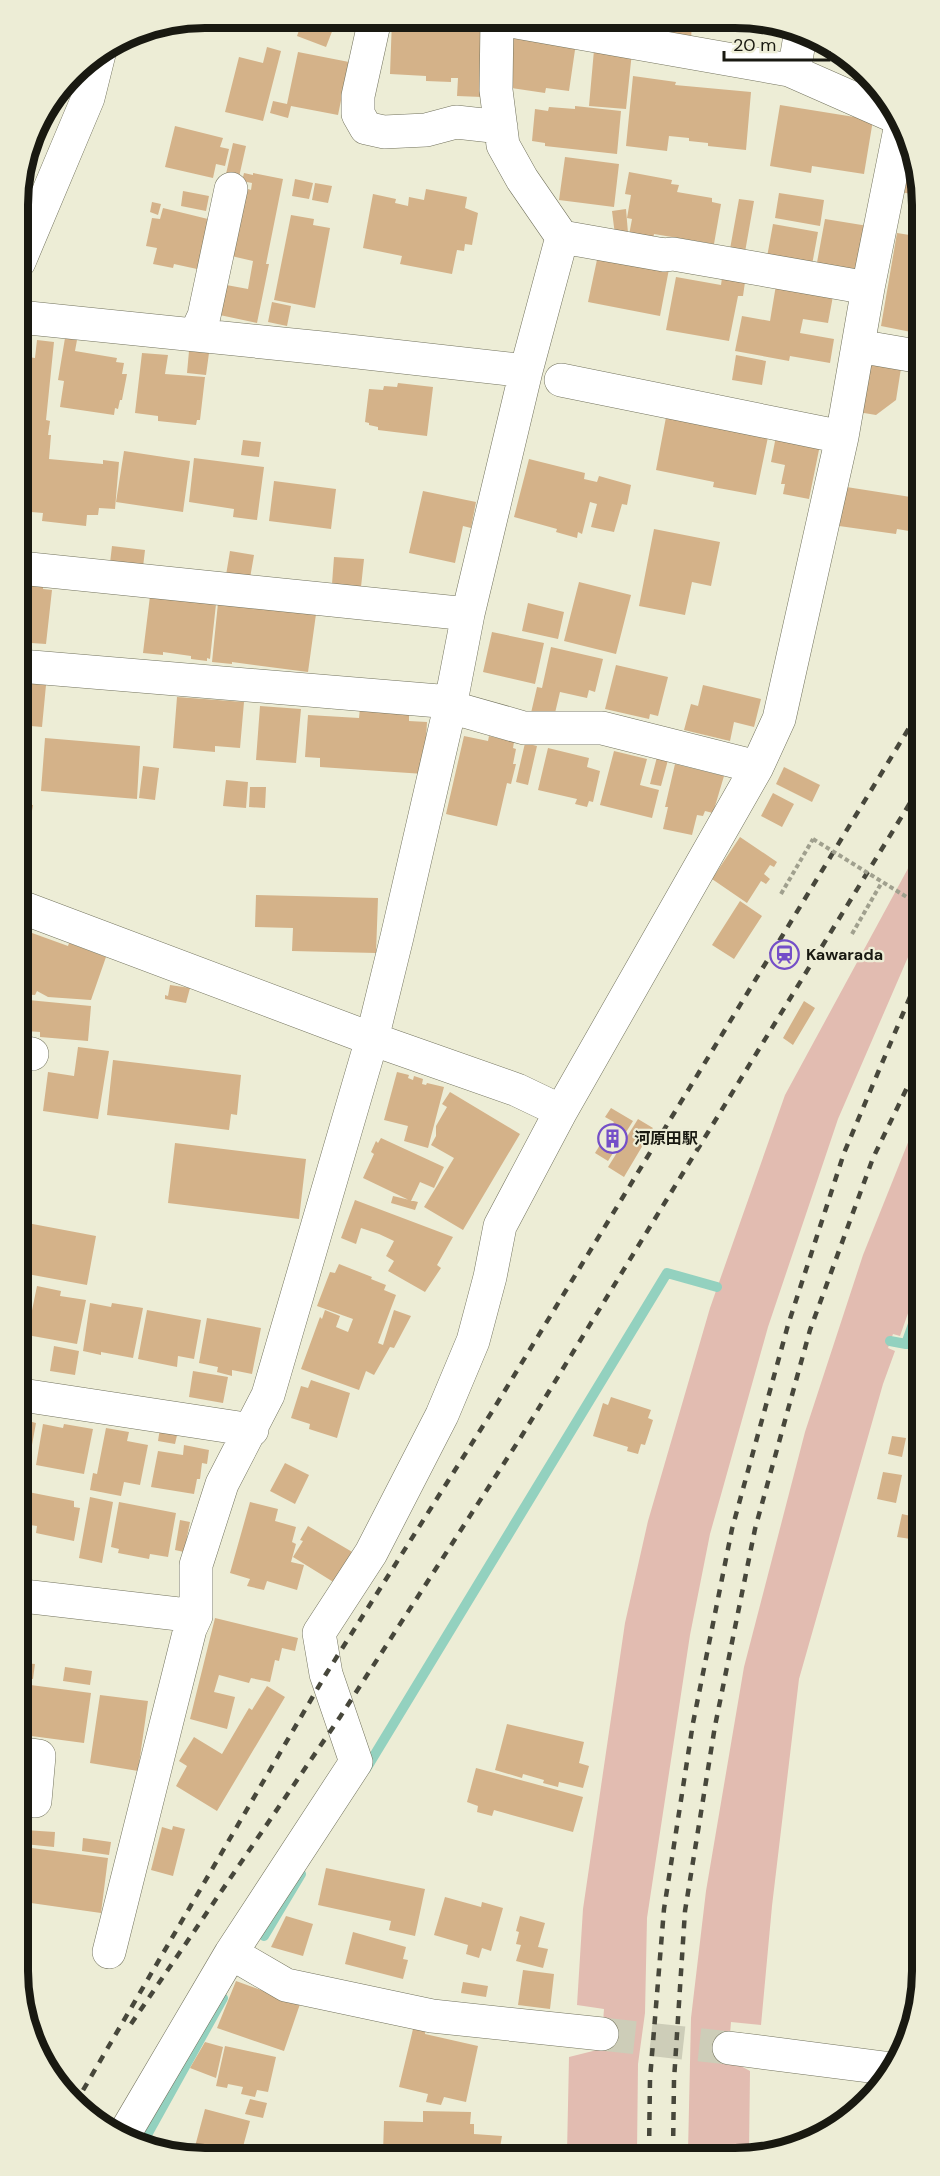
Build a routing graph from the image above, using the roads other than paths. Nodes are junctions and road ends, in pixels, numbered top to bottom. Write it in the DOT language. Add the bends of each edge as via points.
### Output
graph roads {
  1 [pos="373,29"];
  2 [pos="512,29"];
  3 [pos="558,29"];
  4 [pos="799,41"];
  5 [pos="96,67"];
  6 [pos="794,72"];
  7 [pos="885,112"];
  8 [pos="502,136"];
  9 [pos="898,138"];
  10 [pos="231,189"];
  11 [pos="562,237"];
  12 [pos="29,238"];
  13 [pos="868,288"];
  14 [pos="29,318"];
  15 [pos="195,335"];
  16 [pos="858,346"];
  17 [pos="912,355"];
  18 [pos="526,371"];
  19 [pos="561,380"];
  20 [pos="842,437"];
  21 [pos="29,569"];
  22 [pos="468,614"];
  23 [pos="29,667"];
  24 [pos="451,705"];
  25 [pos="757,767"];
  26 [pos="29,910"];
  27 [pos="372,1039"];
  28 [pos="561,1111"];
  29 [pos="29,1396"];
  30 [pos="252,1430"];
  31 [pos="29,1597"];
  32 [pos="196,1616"];
  33 [pos="29,1755"];
  34 [pos="29,1800"];
  35 [pos="109,1952"];
  36 [pos="231,1953"];
  37 [pos="602,2034"];
  38 [pos="729,2048"];
  39 [pos="882,2068"];
  40 [pos="127,2129"];
  1 -- 8 [label="street" via="358,96 358,114 366,128 384,132 426,130 456,123"];
  2 -- 8 [label="street" via="496,90"];
  3 -- 6 [label="street"];
  4 -- 6 [label="street"];
  5 -- 12 [label="street" via="88,98"];
  6 -- 7 [label="street"];
  8 -- 11 [label="street" via="522,179"];
  9 -- 13 [label="street"];
  10 -- 15 [label="street" via="204,316"];
  11 -- 13 [label="street"];
  11 -- 18 [label="street"];
  13 -- 16 [label="street"];
  14 -- 15 [label="street"];
  15 -- 18 [label="street"];
  16 -- 17 [label="street"];
  16 -- 20 [label="street"];
  18 -- 22 [label="street"];
  19 -- 20 [label="street"];
  20 -- 25 [label="street" via="779,719"];
  21 -- 22 [label="street"];
  22 -- 24 [label="street"];
  23 -- 24 [label="street"];
  24 -- 25 [label="street" via="524,728 602,728"];
  24 -- 27 [label="street"];
  25 -- 28 [label="street"];
  26 -- 27 [label="street"];
  27 -- 28 [label="street" via="517,1090"];
  27 -- 30 [label="street" via="268,1395"];
  28 -- 36 [label="street" via="500,1227 473,1341 442,1415 371,1552 319,1633 326,1674 356,1762"];
  29 -- 30 [label="street"];
  30 -- 32 [label="street" via="222,1484 196,1564"];
  31 -- 32 [label="street"];
  32 -- 35 [label="street"];
  33 -- 34 [label="street" via="39,1756 35,1801"];
  36 -- 37 [label="street" via="286,1985 432,2016"];
  36 -- 40 [label="street"];
  38 -- 39 [label="street"];
}
